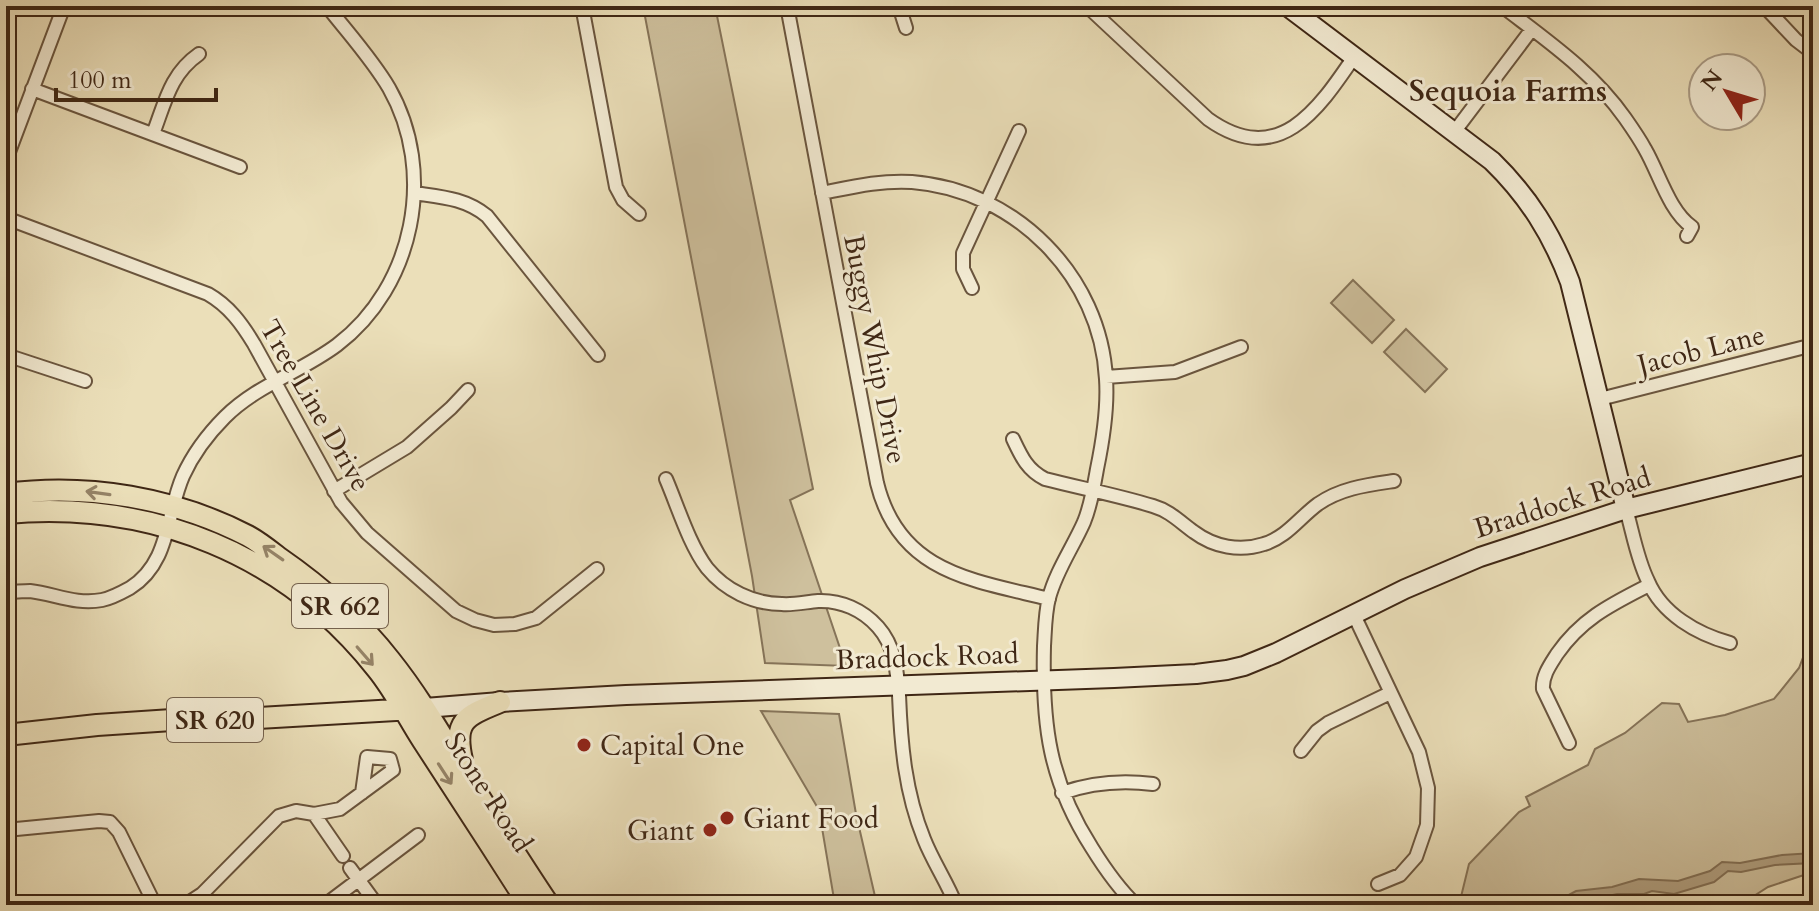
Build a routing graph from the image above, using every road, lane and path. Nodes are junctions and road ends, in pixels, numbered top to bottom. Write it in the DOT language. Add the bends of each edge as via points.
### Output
graph roads {
  1 [pos="64,6"];
  2 [pos="327,6"];
  3 [pos="582,6"];
  4 [pos="787,6"];
  5 [pos="899,6"];
  6 [pos="1087,6"];
  7 [pos="1287,6"];
  8 [pos="1502,6"];
  9 [pos="1764,6"];
  10 [pos="906,28"];
  11 [pos="1532,29"];
  12 [pos="1813,53"];
  13 [pos="199,54"];
  14 [pos="1354,57"];
  15 [pos="32,89"];
  16 [pos="1019,131"];
  17 [pos="1455,131"];
  18 [pos="153,134"];
  19 [pos="6,160"];
  20 [pos="240,167"];
  21 [pos="414,193"];
  22 [pos="822,193"];
  23 [pos="986,202"];
  24 [pos="639,214"];
  25 [pos="6,218"];
  26 [pos="1690,232"];
  27 [pos="972,288"];
  28 [pos="1813,345"];
  29 [pos="1241,347"];
  30 [pos="6,355"];
  31 [pos="598,355"];
  32 [pos="1106,377"];
  33 [pos="85,381"];
  34 [pos="275,382"];
  35 [pos="468,390"];
  36 [pos="1600,399"];
  37 [pos="1013,439"];
  38 [pos="1813,463"];
  39 [pos="666,479"];
  40 [pos="1394,481"];
  41 [pos="334,491"];
  42 [pos="1093,491"];
  43 [pos="6,494"];
  44 [pos="174,507"];
  45 [pos="1626,509"];
  46 [pos="6,513"];
  47 [pos="169,528"];
  48 [pos="597,569"];
  49 [pos="1649,585"];
  50 [pos="6,592"];
  51 [pos="1049,599"];
  52 [pos="1354,615"];
  53 [pos="1730,643"];
  54 [pos="1045,680"];
  55 [pos="898,685"];
  56 [pos="1390,693"];
  57 [pos="500,702"];
  58 [pos="425,708"];
  59 [pos="402,709"];
  60 [pos="6,735"];
  61 [pos="1569,743"];
  62 [pos="1301,751"];
  63 [pos="464,772"];
  64 [pos="1153,784"];
  65 [pos="362,793"];
  66 [pos="1062,793"];
  67 [pos="314,814"];
  68 [pos="6,830"];
  69 [pos="418,835"];
  70 [pos="343,856"];
  71 [pos="350,868"];
  72 [pos="359,879"];
  73 [pos="1378,884"];
  74 [pos="155,905"];
  75 [pos="185,905"];
  76 [pos="325,905"];
  77 [pos="377,905"];
  78 [pos="529,905"];
  79 [pos="549,905"];
  80 [pos="956,905"];
  81 [pos="1136,905"];
  1 -- 15 [label="street"];
  2 -- 21 [label="street" via="373,64 395,102 410,145"];
  3 -- 24 [label="street" via="616,187"];
  4 -- 22 [label="street, Buggy Whip Drive"];
  5 -- 10 [label="street"];
  6 -- 14 [label="street" via="1208,119 1249,136 1280,133 1304,121"];
  7 -- 14 [label="main road"];
  8 -- 11 [label="street"];
  9 -- 12 [label="street"];
  11 -- 17 [label="street"];
  11 -- 26 [label="street" via="1582,69 1623,115"];
  13 -- 18 [label="street" via="172,82"];
  14 -- 17 [label="main road"];
  15 -- 18 [label="street"];
  15 -- 19 [label="street"];
  16 -- 23 [label="street"];
  17 -- 36 [label="main road" via="1510,178 1549,233 1570,282"];
  18 -- 20 [label="street"];
  21 -- 31 [label="street" via="459,200 487,216"];
  21 -- 34 [label="street" via="405,248 377,304 336,345"];
  22 -- 23 [label="street" via="912,182 957,190"];
  22 -- 51 [label="street, Buggy Whip Drive" via="877,483 891,519 915,549 945,570"];
  23 -- 27 [label="street" via="963,253"];
  23 -- 32 [label="street" via="1028,227 1068,271 1095,324"];
  25 -- 34 [label="street, Tree Line Drive" via="217,299 241,322"];
  28 -- 36 [label="street, Jacob Lane"];
  29 -- 32 [label="street" via="1175,372"];
  30 -- 33 [label="street"];
  32 -- 42 [label="street"];
  34 -- 41 [label="street, Tree Line Drive"];
  34 -- 44 [label="street" via="241,402 207,436 183,477"];
  35 -- 41 [label="street" via="407,447"];
  36 -- 45 [label="main road"];
  37 -- 42 [label="street" via="1037,475"];
  38 -- 45 [label="main road, Braddock Road / SR 620"];
  39 -- 55 [label="street" via="697,551 719,580 762,602 828,601 865,615 892,649"];
  40 -- 42 [label="street" via="1338,493 1279,538 1242,548 1207,540 1154,506"];
  41 -- 48 [label="street, Tree Line Drive" via="367,533 456,611 482,623 515,624 536,618"];
  42 -- 51 [label="street"];
  44 -- 43 [label="main road, SR 662, one-way" via="94,491"];
  44 -- 47 [label="street"];
  58 -- 44 [label="main road, SR 662, one-way" via="375,642 320,589 251,538"];
  45 -- 49 [label="street"];
  45 -- 52 [label="main road, Braddock Road / SR 620" via="1480,557"];
  46 -- 47 [label="main road, SR 662" via="74,511"];
  47 -- 50 [label="street" via="145,576 111,597 87,602"];
  47 -- 59 [label="main road, SR 662, one-way" via="231,551 301,592 379,671"];
  49 -- 53 [label="street" via="1686,624"];
  49 -- 61 [label="street" via="1589,618 1548,668 1543,689"];
  51 -- 54 [label="street"];
  52 -- 54 [label="main road, Braddock Road / SR 620" via="1227,670"];
  52 -- 56 [label="street"];
  54 -- 55 [label="main road, Braddock Road / SR 620"];
  54 -- 66 [label="street" via="1048,741"];
  55 -- 57 [label="main road, Braddock Road / SR 620"];
  55 -- 80 [label="street" via="908,792 924,841"];
  56 -- 62 [label="street" via="1328,723"];
  56 -- 73 [label="street" via="1423,763 1428,813 1413,862 1400,875"];
  57 -- 58 [label="main road, Braddock Road / SR 620"];
  57 -- 63 [label="main road" via="462,724 458,737"];
  58 -- 59 [label="main road, Braddock Road / SR 620"];
  58 -- 63 [label="main road, Stone Road / SR 662"];
  59 -- 60 [label="main road, Braddock Road / SR 620" via="172,720"];
  59 -- 78 [label="main road, Stone Road / SR 662, one-way"];
  63 -- 79 [label="main road, Stone Road / SR 662"];
  64 -- 66 [label="street" via="1097,783"];
  65 -- 67 [label="street" via="340,809"];
  66 -- 81 [label="street" via="1107,872"];
  67 -- 70 [label="street"];
  67 -- 75 [label="street" via="296,811 279,816"];
  68 -- 74 [label="street" via="110,822"];
  69 -- 72 [label="street"];
  71 -- 72 [label="street"];
  72 -- 76 [label="street"];
  72 -- 77 [label="street"];
}
